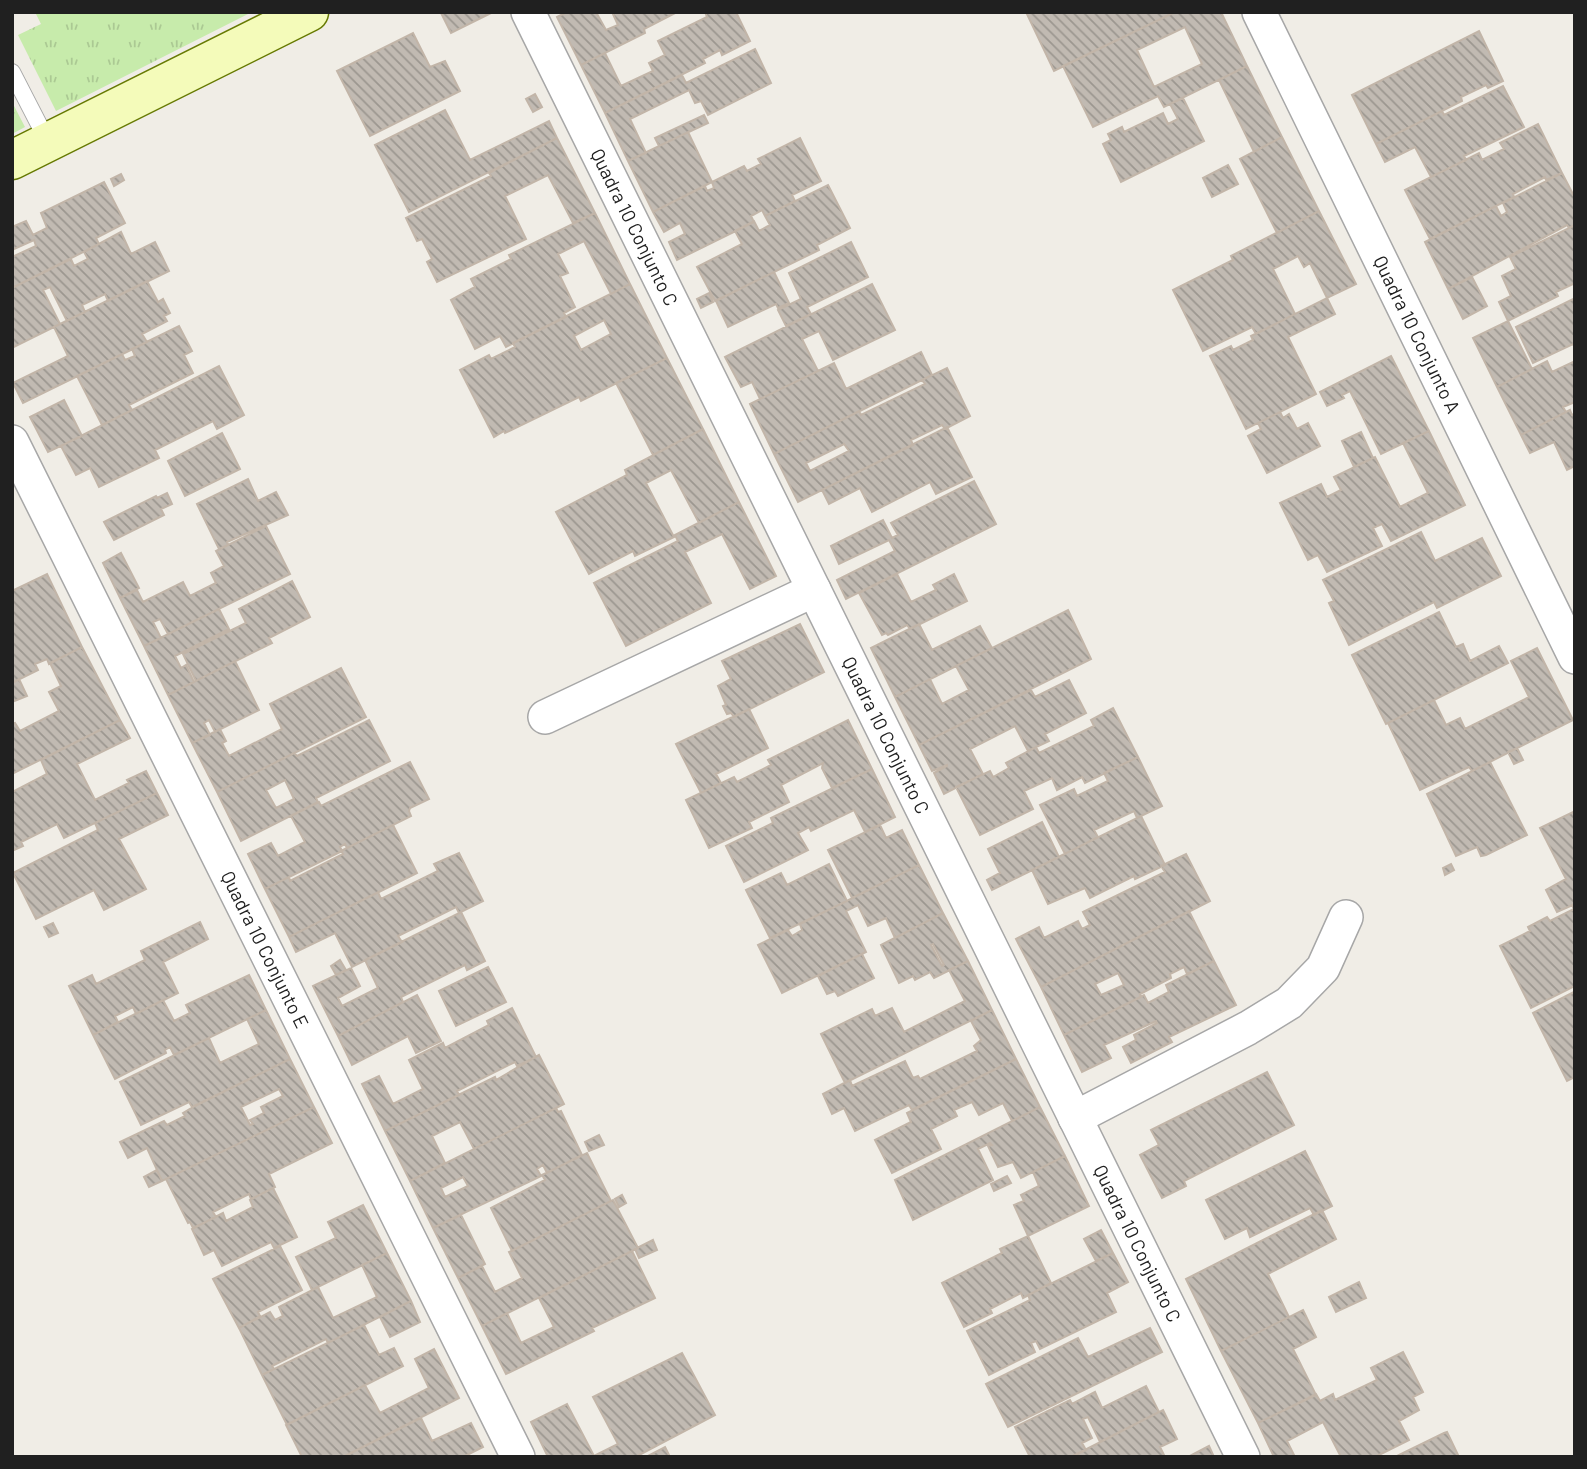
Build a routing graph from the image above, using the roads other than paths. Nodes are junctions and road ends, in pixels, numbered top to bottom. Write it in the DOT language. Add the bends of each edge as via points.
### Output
graph roads {
  1 [pos="309,12"];
  2 [pos="528,12"];
  3 [pos="1258,12"];
  4 [pos="12,72"];
  5 [pos="48,142"];
  6 [pos="12,160"];
  7 [pos="12,442"];
  8 [pos="814,590"];
  9 [pos="1575,657"];
  10 [pos="545,717"];
  11 [pos="1346,917"];
  12 [pos="1076,1118"];
  13 [pos="518,1457"];
  14 [pos="1243,1457"];
  1 -- 5 [label="street"];
  2 -- 8 [label="street, Quadra 10 Conjunto C"];
  3 -- 9 [label="street, Quadra 10 Conjunto A"];
  4 -- 5 [label="lane"];
  5 -- 6 [label="street"];
  7 -- 13 [label="street, Quadra 10 Conjunto E"];
  8 -- 10 [label="street"];
  8 -- 12 [label="street, Quadra 10 Conjunto C"];
  11 -- 12 [label="street" via="1323,968 1289,1003"];
  12 -- 14 [label="street, Quadra 10 Conjunto C"];
}
